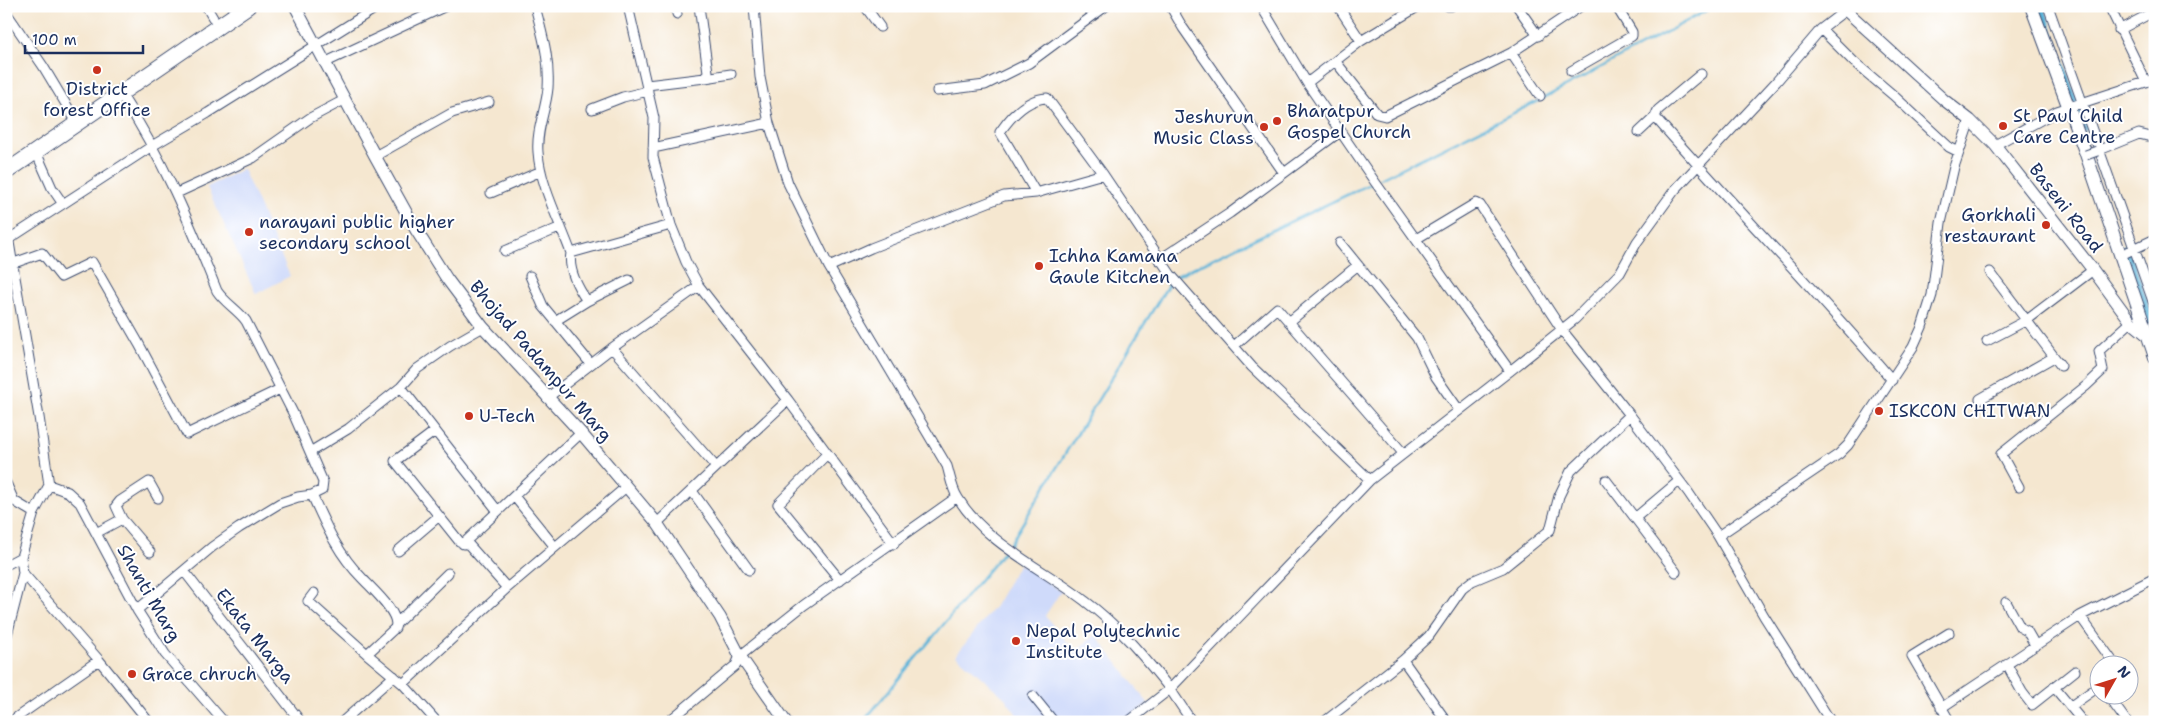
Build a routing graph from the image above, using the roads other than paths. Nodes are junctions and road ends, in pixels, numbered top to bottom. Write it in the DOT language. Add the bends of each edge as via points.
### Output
graph roads {
  1 [pos="230,6"];
  2 [pos="248,6"];
  3 [pos="295,6"];
  4 [pos="379,6"];
  5 [pos="446,6"];
  6 [pos="535,6"];
  7 [pos="628,6"];
  8 [pos="699,6"];
  9 [pos="754,6"];
  10 [pos="1106,6"];
  11 [pos="1173,6"];
  12 [pos="1261,6"];
  13 [pos="1338,6"];
  14 [pos="1419,6"];
  15 [pos="1517,6"];
  16 [pos="1581,6"];
  17 [pos="1616,6"];
  18 [pos="2031,6"];
  19 [pos="2048,6"];
  20 [pos="2108,6"];
  21 [pos="868,7"];
  22 [pos="1846,8"];
  23 [pos="2155,11"];
  24 [pos="6,12"];
  25 [pos="209,12"];
  26 [pos="880,27"];
  27 [pos="1821,29"];
  28 [pos="2119,30"];
  29 [pos="1538,36"];
  30 [pos="1362,41"];
  31 [pos="315,46"];
  32 [pos="1511,52"];
  33 [pos="1336,62"];
  34 [pos="324,63"];
  35 [pos="1571,72"];
  36 [pos="731,74"];
  37 [pos="1701,74"];
  38 [pos="705,78"];
  39 [pos="2150,81"];
  40 [pos="1308,83"];
  41 [pos="648,88"];
  42 [pos="938,91"];
  43 [pos="121,94"];
  44 [pos="1540,96"];
  45 [pos="344,100"];
  46 [pos="489,102"];
  47 [pos="2075,105"];
  48 [pos="592,109"];
  49 [pos="73,116"];
  50 [pos="1655,117"];
  51 [pos="1970,120"];
  52 [pos="769,123"];
  53 [pos="1341,131"];
  54 [pos="1639,132"];
  55 [pos="2155,138"];
  56 [pos="1995,145"];
  57 [pos="152,146"];
  58 [pos="653,148"];
  59 [pos="36,152"];
  60 [pos="1959,152"];
  61 [pos="2092,152"];
  62 [pos="375,156"];
  63 [pos="6,162"];
  64 [pos="1697,166"];
  65 [pos="541,171"];
  66 [pos="6,172"];
  67 [pos="1284,173"];
  68 [pos="1102,174"];
  69 [pos="1036,192"];
  70 [pos="177,193"];
  71 [pos="491,194"];
  72 [pos="63,204"];
  73 [pos="6,224"];
  74 [pos="671,224"];
  75 [pos="561,227"];
  76 [pos="9,239"];
  77 [pos="1416,239"];
  78 [pos="2155,239"];
  79 [pos="1340,243"];
  80 [pos="505,251"];
  81 [pos="571,253"];
  82 [pos="2127,253"];
  83 [pos="1159,260"];
  84 [pos="14,263"];
  85 [pos="1358,265"];
  86 [pos="829,267"];
  87 [pos="2093,270"];
  88 [pos="1990,272"];
  89 [pos="530,276"];
  90 [pos="629,280"];
  91 [pos="699,286"];
  92 [pos="587,301"];
  93 [pos="2155,307"];
  94 [pos="2027,320"];
  95 [pos="556,321"];
  96 [pos="1289,322"];
  97 [pos="2131,322"];
  98 [pos="483,327"];
  99 [pos="1562,330"];
  100 [pos="2147,335"];
  101 [pos="1987,341"];
  102 [pos="1234,346"];
  103 [pos="612,348"];
  104 [pos="2054,357"];
  105 [pos="2155,357"];
  106 [pos="590,363"];
  107 [pos="2061,366"];
  108 [pos="1510,371"];
  109 [pos="1892,380"];
  110 [pos="401,387"];
  111 [pos="280,389"];
  112 [pos="547,398"];
  113 [pos="1980,399"];
  114 [pos="788,400"];
  115 [pos="1459,410"];
  116 [pos="1630,415"];
  117 [pos="435,431"];
  118 [pos="581,433"];
  119 [pos="310,452"];
  120 [pos="1403,453"];
  121 [pos="828,454"];
  122 [pos="716,467"];
  123 [pos="1370,480"];
  124 [pos="1606,480"];
  125 [pos="1679,480"];
  126 [pos="6,483"];
  127 [pos="49,485"];
  128 [pos="626,487"];
  129 [pos="2019,487"];
  130 [pos="692,491"];
  131 [pos="312,495"];
  132 [pos="514,496"];
  133 [pos="957,497"];
  134 [pos="158,498"];
  135 [pos="10,503"];
  136 [pos="497,510"];
  137 [pos="34,512"];
  138 [pos="439,516"];
  139 [pos="122,518"];
  140 [pos="1636,518"];
  141 [pos="657,523"];
  142 [pos="96,532"];
  143 [pos="1718,536"];
  144 [pos="463,544"];
  145 [pos="894,544"];
  146 [pos="555,547"];
  147 [pos="398,551"];
  148 [pos="150,552"];
  149 [pos="21,557"];
  150 [pos="6,565"];
  151 [pos="184,570"];
  152 [pos="749,570"];
  153 [pos="1676,572"];
  154 [pos="23,573"];
  155 [pos="448,573"];
  156 [pos="2155,578"];
  157 [pos="840,580"];
  158 [pos="507,588"];
  159 [pos="314,593"];
  160 [pos="2006,602"];
  161 [pos="137,610"];
  162 [pos="2080,616"];
  163 [pos="397,623"];
  164 [pos="1949,633"];
  165 [pos="6,639"];
  166 [pos="2035,645"];
  167 [pos="367,654"];
  168 [pos="740,656"];
  169 [pos="2109,656"];
  170 [pos="99,660"];
  171 [pos="1403,660"];
  172 [pos="2007,665"];
  173 [pos="2075,671"];
  174 [pos="394,676"];
  175 [pos="403,684"];
  176 [pos="2054,688"];
  177 [pos="1170,689"];
  178 [pos="2088,694"];
  179 [pos="1033,696"];
  180 [pos="2071,706"];
  181 [pos="2115,706"];
  182 [pos="1941,708"];
  183 [pos="7,721"];
  184 [pos="149,722"];
  185 [pos="224,722"];
  186 [pos="301,722"];
  187 [pos="342,722"];
  188 [pos="437,722"];
  189 [pos="668,722"];
  190 [pos="786,722"];
  191 [pos="1054,722"];
  192 [pos="1128,722"];
  193 [pos="1192,722"];
  194 [pos="1324,722"];
  195 [pos="1447,722"];
  196 [pos="1831,722"];
  197 [pos="1950,722"];
  198 [pos="2083,722"];
  199 [pos="2127,722"];
  1 -- 25 [label="highway"];
  2 -- 43 [label="highway"];
  3 -- 31 [label="street, Bhojad Padampur Marg"];
  4 -- 31 [label="street"];
  5 -- 34 [label="street"];
  6 -- 65 [label="street" via="548,59 547,96 537,139"];
  7 -- 41 [label="street"];
  8 -- 38 [label="street" via="708,72"];
  9 -- 52 [label="street" via="760,77"];
  10 -- 42 [label="street" via="1013,71 985,85"];
  11 -- 67 [label="street" via="1183,28"];
  12 -- 40 [label="street"];
  13 -- 30 [label="street"];
  14 -- 30 [label="street"];
  15 -- 29 [label="street"];
  16 -- 29 [label="street"];
  17 -- 35 [label="street" via="1632,36"];
  18 -- 47 [label="main road"];
  19 -- 47 [label="street"];
  20 -- 28 [label="street"];
  21 -- 26 [label="street"];
  22 -- 27 [label="street"];
  22 -- 51 [label="street, Baseni Road" via="1944,100"];
  23 -- 28 [label="street"];
  24 -- 49 [label="street"];
  25 -- 49 [label="highway"];
  27 -- 60 [label="street" via="1949,147"];
  27 -- 64 [label="street"];
  28 -- 39 [label="street"];
  29 -- 32 [label="street"];
  30 -- 33 [label="street"];
  31 -- 34 [label="street, Bhojad Padampur Marg"];
  31 -- 57 [label="street"];
  32 -- 33 [label="street" via="1385,116 1377,114"];
  32 -- 44 [label="street"];
  33 -- 40 [label="street"];
  34 -- 45 [label="street, Bhojad Padampur Marg"];
  36 -- 38 [label="street"];
  37 -- 50 [label="street" via="1658,110"];
  38 -- 41 [label="street"];
  39 -- 47 [label="street"];
  40 -- 53 [label="street"];
  41 -- 48 [label="street"];
  41 -- 58 [label="street" via="654,118"];
  43 -- 57 [label="street"];
  43 -- 59 [label="highway"];
  45 -- 62 [label="street, Bhojad Padampur Marg"];
  45 -- 70 [label="street" via="310,118 253,158"];
  46 -- 62 [label="street" via="452,113"];
  47 -- 56 [label="street"];
  47 -- 61 [label="main road"];
  49 -- 63 [label="highway"];
  50 -- 54 [label="street"];
  50 -- 64 [label="street"];
  51 -- 56 [label="street, Baseni Road"];
  51 -- 60 [label="street"];
  52 -- 58 [label="street"];
  52 -- 86 [label="street" via="788,182"];
  53 -- 67 [label="street"];
  53 -- 77 [label="street"];
  55 -- 61 [label="street" via="2139,134"];
  56 -- 87 [label="street, Baseni Road"];
  57 -- 70 [label="street"];
  57 -- 72 [label="street"];
  58 -- 74 [label="street"];
  59 -- 66 [label="highway"];
  59 -- 72 [label="street"];
  60 -- 109 [label="street" via="1941,223 1932,295 1913,347"];
  61 -- 82 [label="main road"];
  62 -- 98 [label="street, Bhojad Padampur Marg" via="433,257"];
  64 -- 99 [label="street" via="1652,220 1620,273"];
  64 -- 109 [label="street" via="1840,318"];
  65 -- 71 [label="street"];
  65 -- 75 [label="street"];
  67 -- 83 [label="street"];
  68 -- 69 [label="street"];
  68 -- 69 [label="street" via="1048,98 1039,98 1021,108 1000,132"];
  68 -- 83 [label="street"];
  69 -- 86 [label="street" via="1004,196"];
  70 -- 111 [label="street" via="217,291 246,321"];
  72 -- 76 [label="street"];
  73 -- 76 [label="street"];
  74 -- 81 [label="street"];
  74 -- 91 [label="street"];
  75 -- 80 [label="street"];
  75 -- 81 [label="street"];
  76 -- 84 [label="street"];
  77 -- 99 [label="street" via="1476,203 1480,205"];
  77 -- 108 [label="street"];
  78 -- 82 [label="street"];
  79 -- 85 [label="street"];
  81 -- 92 [label="street" via="571,267"];
  82 -- 93 [label="street"];
  82 -- 100 [label="main road"];
  83 -- 102 [label="street"];
  84 -- 111 [label="street" via="42,254 61,276 92,262 187,434"];
  84 -- 127 [label="street"];
  85 -- 96 [label="street"];
  85 -- 115 [label="street" via="1417,338 1436,377"];
  86 -- 133 [label="street" via="944,461"];
  87 -- 94 [label="street"];
  87 -- 97 [label="street, Baseni Road"];
  88 -- 94 [label="street"];
  89 -- 95 [label="street" via="544,306"];
  90 -- 92 [label="street"];
  91 -- 103 [label="street"];
  91 -- 114 [label="street"];
  92 -- 95 [label="street"];
  94 -- 101 [label="street"];
  94 -- 104 [label="street"];
  95 -- 106 [label="street"];
  96 -- 102 [label="street" via="1277,308"];
  96 -- 120 [label="street"];
  97 -- 100 [label="street, Baseni Road"];
  97 -- 129 [label="street" via="2099,351 2103,370 2001,454"];
  98 -- 110 [label="street" via="417,369"];
  98 -- 112 [label="street, Bhojad Padampur Marg"];
  99 -- 108 [label="street"];
  99 -- 116 [label="street"];
  100 -- 105 [label="main road"];
  102 -- 123 [label="street"];
  103 -- 106 [label="street"];
  103 -- 122 [label="street"];
  104 -- 107 [label="street"];
  104 -- 113 [label="street"];
  106 -- 112 [label="street"];
  108 -- 115 [label="street"];
  109 -- 143 [label="street" via="1839,454"];
  110 -- 117 [label="street"];
  110 -- 119 [label="street" via="348,429"];
  111 -- 119 [label="street"];
  112 -- 118 [label="street, Bhojad Padampur Marg"];
  114 -- 121 [label="street"];
  114 -- 122 [label="street"];
  115 -- 120 [label="street"];
  116 -- 125 [label="street"];
  116 -- 171 [label="street" via="1571,471 1559,496 1550,530 1502,568 1462,589 1429,636"];
  117 -- 136 [label="street"];
  117 -- 138 [label="street" via="396,461"];
  118 -- 128 [label="street, Bhojad Padampur Marg"];
  118 -- 132 [label="street"];
  119 -- 131 [label="street" via="323,482 322,490"];
  120 -- 123 [label="street"];
  121 -- 145 [label="street"];
  121 -- 157 [label="street" via="778,504"];
  122 -- 130 [label="street"];
  123 -- 177 [label="street"];
  124 -- 140 [label="street"];
  125 -- 140 [label="street"];
  125 -- 143 [label="street"];
  126 -- 135 [label="street"];
  127 -- 137 [label="street"];
  127 -- 142 [label="street, Shanti Marg" via="68,492 80,503"];
  128 -- 141 [label="street, Bhojad Padampur Marg"];
  128 -- 146 [label="street"];
  130 -- 141 [label="street"];
  130 -- 152 [label="street"];
  131 -- 151 [label="street" via="280,503 239,528"];
  131 -- 163 [label="street" via="330,535 349,565 374,591"];
  132 -- 136 [label="street"];
  132 -- 146 [label="street"];
  133 -- 145 [label="street"];
  133 -- 177 [label="street" via="992,536 1085,601 1121,631"];
  134 -- 139 [label="street" via="149,482 117,503 116,509"];
  135 -- 137 [label="street"];
  136 -- 144 [label="street"];
  137 -- 149 [label="street"];
  138 -- 144 [label="street"];
  138 -- 147 [label="street"];
  139 -- 142 [label="street"];
  139 -- 148 [label="street"];
  140 -- 153 [label="street"];
  141 -- 168 [label="street, Bhojad Padampur Marg" via="720,617"];
  142 -- 161 [label="street, Shanti Marg"];
  143 -- 196 [label="street"];
  144 -- 158 [label="street" via="469,546"];
  145 -- 157 [label="street"];
  146 -- 158 [label="street"];
  149 -- 150 [label="street"];
  149 -- 154 [label="street"];
  151 -- 161 [label="street"];
  151 -- 186 [label="street, Ekata Marga"];
  154 -- 165 [label="street"];
  154 -- 170 [label="street"];
  155 -- 163 [label="street"];
  156 -- 162 [label="street"];
  157 -- 168 [label="street"];
  158 -- 175 [label="street"];
  159 -- 167 [label="street" via="308,601"];
  160 -- 166 [label="street" via="2020,628 2026,631"];
  161 -- 185 [label="street, Shanti Marg" via="165,654"];
  162 -- 166 [label="street"];
  162 -- 169 [label="street"];
  163 -- 167 [label="street"];
  164 -- 182 [label="street" via="1912,656"];
  166 -- 172 [label="street"];
  167 -- 174 [label="street"];
  168 -- 189 [label="street" via="736,665"];
  168 -- 190 [label="street, Bhojad Padampur Marg"];
  170 -- 183 [label="street"];
  170 -- 184 [label="street"];
  171 -- 194 [label="street"];
  171 -- 195 [label="street"];
  172 -- 176 [label="street" via="2032,705"];
  172 -- 182 [label="street"];
  173 -- 176 [label="street"];
  174 -- 175 [label="street"];
  174 -- 187 [label="street"];
  175 -- 188 [label="street"];
  176 -- 180 [label="street"];
  177 -- 192 [label="street"];
  177 -- 193 [label="street"];
  178 -- 180 [label="street"];
  179 -- 191 [label="street"];
  180 -- 198 [label="street"];
  181 -- 199 [label="street"];
  182 -- 197 [label="street"];
}
